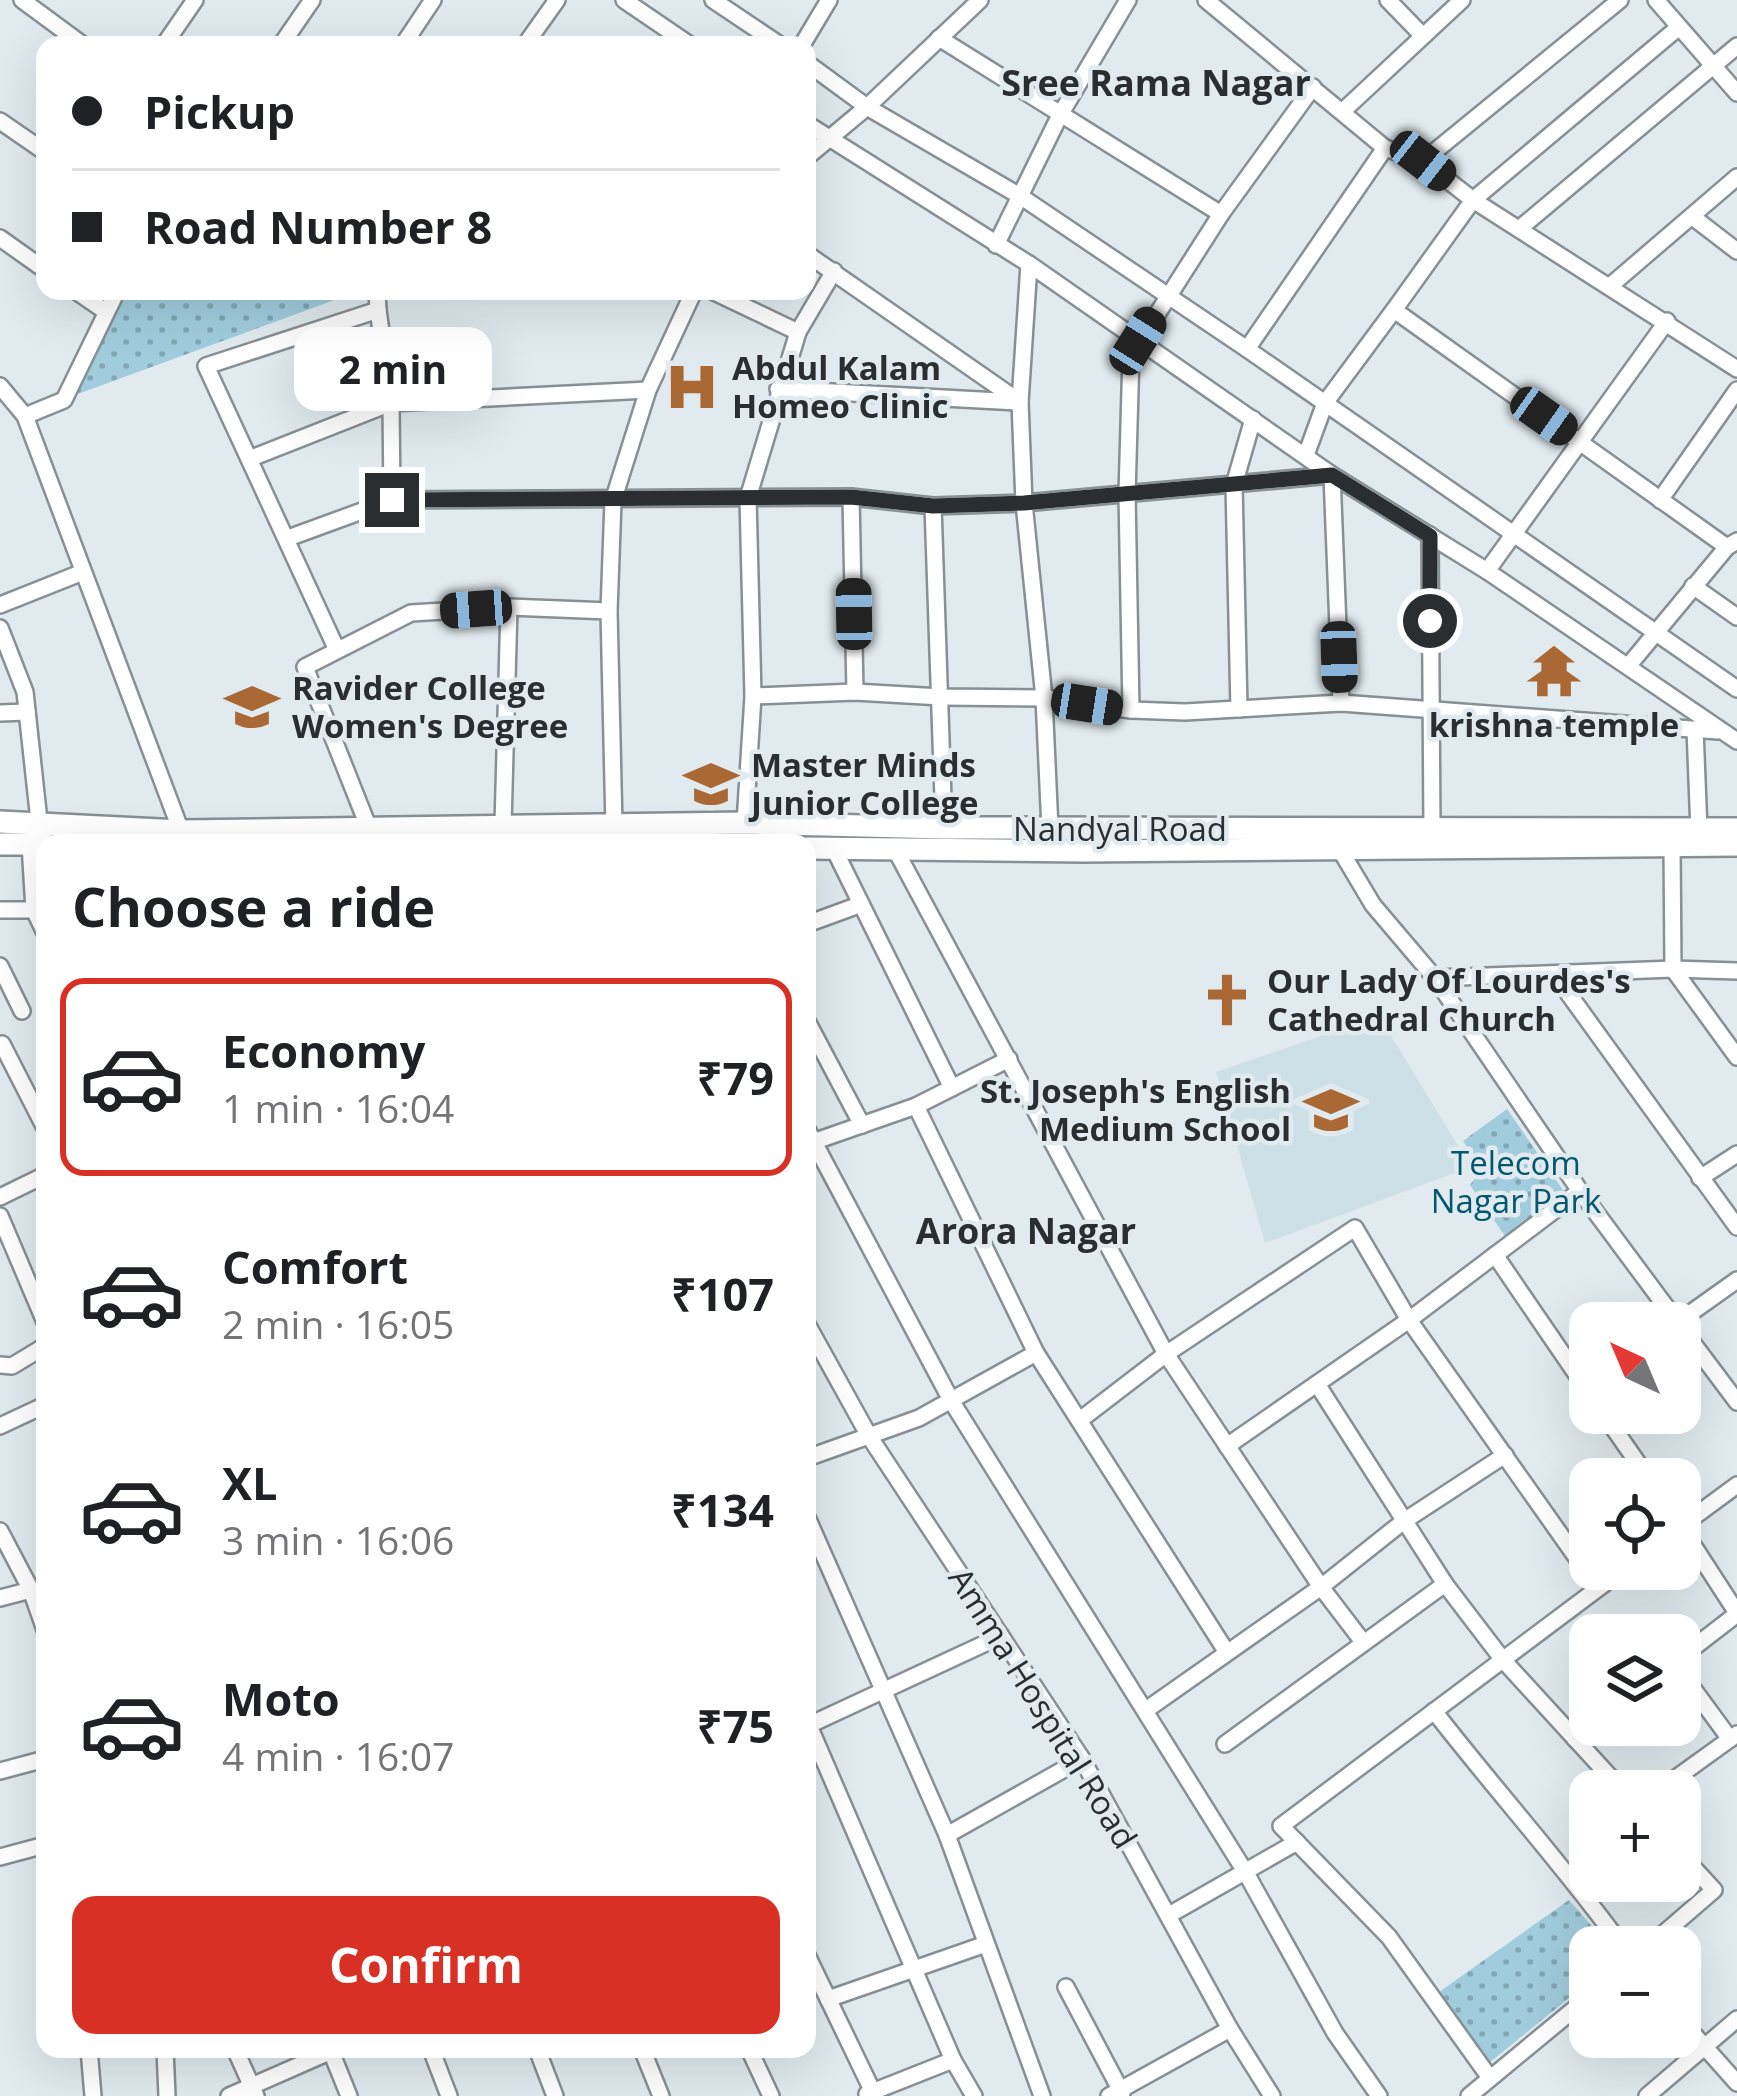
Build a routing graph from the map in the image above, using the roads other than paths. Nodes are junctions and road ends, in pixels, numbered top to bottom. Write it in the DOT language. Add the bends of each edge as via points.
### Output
graph roads {
  1 [pos="22,0"];
  2 [pos="312,0"];
  3 [pos="434,0"];
  4 [pos="556,0"];
  5 [pos="624,0"];
  6 [pos="713,0"];
  7 [pos="830,0"];
  8 [pos="980,0"];
  9 [pos="1128,0"];
  10 [pos="1206,0"];
  11 [pos="1388,0"];
  12 [pos="1462,0"];
  13 [pos="1620,0"];
  14 [pos="1656,0"];
  15 [pos="186,3"];
  16 [pos="1679,27"];
  17 [pos="71,36"];
  18 [pos="169,36"];
  19 [pos="287,36"];
  20 [pos="410,36"];
  21 [pos="531,36"];
  22 [pos="677,36"];
  23 [pos="767,36"];
  24 [pos="808,36"];
  25 [pos="1423,36"];
  26 [pos="939,38"];
  27 [pos="1737,46"];
  28 [pos="1713,66"];
  29 [pos="816,69"];
  30 [pos="1313,87"];
  31 [pos="1737,93"];
  32 [pos="867,106"];
  33 [pos="1344,110"];
  34 [pos="1060,116"];
  35 [pos="0,121"];
  36 [pos="816,130"];
  37 [pos="828,139"];
  38 [pos="36,146"];
  39 [pos="1385,148"];
  40 [pos="816,149"];
  41 [pos="1423,161"];
  42 [pos="1737,177"];
  43 [pos="1020,196"];
  44 [pos="1473,200"];
  45 [pos="1221,214"];
  46 [pos="1694,218"];
  47 [pos="1519,229"];
  48 [pos="0,238"];
  49 [pos="996,244"];
  50 [pos="1737,251"];
  51 [pos="816,260"];
  52 [pos="36,264"];
  53 [pos="1029,264"];
  54 [pos="834,271"];
  55 [pos="1610,286"];
  56 [pos="1167,295"];
  57 [pos="89,300"];
  58 [pos="112,300"];
  59 [pos="377,300"];
  60 [pos="690,300"];
  61 [pos="731,300"];
  62 [pos="377,310"];
  63 [pos="1394,310"];
  64 [pos="105,311"];
  65 [pos="1667,322"];
  66 [pos="798,332"];
  67 [pos="1138,341"];
  68 [pos="1247,349"];
  69 [pos="1737,369"];
  70 [pos="0,386"];
  71 [pos="778,389"];
  72 [pos="648,390"];
  73 [pos="1737,390"];
  74 [pos="1020,402"];
  75 [pos="391,403"];
  76 [pos="1325,403"];
  77 [pos="25,416"];
  78 [pos="1253,419"];
  79 [pos="1581,443"];
  80 [pos="1306,455"];
  81 [pos="249,459"];
  82 [pos="1332,475"];
  83 [pos="1234,485"];
  84 [pos="1126,494"];
  85 [pos="851,497"];
  86 [pos="748,498"];
  87 [pos="392,500"];
  88 [pos="613,500"];
  89 [pos="1660,500"];
  90 [pos="1024,503"];
  91 [pos="933,506"];
  92 [pos="1515,533"];
  93 [pos="1430,536"];
  94 [pos="288,538"];
  95 [pos="1732,544"];
  96 [pos="1486,571"];
  97 [pos="83,572"];
  98 [pos="1693,586"];
  99 [pos="0,605"];
  100 [pos="509,607"];
  101 [pos="609,610"];
  102 [pos="1737,617"];
  103 [pos="0,628"];
  104 [pos="1657,631"];
  105 [pos="338,650"];
  106 [pos="1629,665"];
  107 [pos="1737,689"];
  108 [pos="855,692"];
  109 [pos="753,695"];
  110 [pos="941,698"];
  111 [pos="1044,698"];
  112 [pos="1341,703"];
  113 [pos="1430,707"];
  114 [pos="1130,710"];
  115 [pos="1239,710"];
  116 [pos="27,712"];
  117 [pos="0,713"];
  118 [pos="1694,729"];
  119 [pos="1721,731"];
  120 [pos="1737,741"];
  121 [pos="40,821"];
  122 [pos="0,822"];
  123 [pos="745,823"];
  124 [pos="503,825"];
  125 [pos="614,827"];
  126 [pos="944,829"];
  127 [pos="1050,829"];
  128 [pos="1737,829"];
  129 [pos="1432,830"];
  130 [pos="181,831"];
  131 [pos="370,831"];
  132 [pos="1699,831"];
  133 [pos="559,834"];
  134 [pos="0,844"];
  135 [pos="36,844"];
  136 [pos="1737,844"];
  137 [pos="1672,845"];
  138 [pos="816,848"];
  139 [pos="1339,848"];
  140 [pos="834,849"];
  141 [pos="895,849"];
  142 [pos="859,905"];
  143 [pos="0,910"];
  144 [pos="36,910"];
  145 [pos="816,921"];
  146 [pos="0,966"];
  147 [pos="1673,969"];
  148 [pos="1737,971"];
  149 [pos="1555,975"];
  150 [pos="1435,979"];
  151 [pos="22,1011"];
  152 [pos="816,1038"];
  153 [pos="2,1044"];
  154 [pos="1737,1057"];
  155 [pos="1009,1059"];
  156 [pos="952,1088"];
  157 [pos="916,1106"];
  158 [pos="36,1110"];
  159 [pos="862,1125"];
  160 [pos="816,1136"];
  161 [pos="816,1151"];
  162 [pos="1737,1154"];
  163 [pos="1700,1178"];
  164 [pos="36,1179"];
  165 [pos="1580,1191"];
  166 [pos="0,1197"];
  167 [pos="0,1216"];
  168 [pos="1737,1227"];
  169 [pos="1495,1255"];
  170 [pos="1737,1280"];
  171 [pos="36,1301"];
  172 [pos="1663,1302"];
  173 [pos="1701,1307"];
  174 [pos="1409,1320"];
  175 [pos="816,1345"];
  176 [pos="36,1351"];
  177 [pos="1036,1353"];
  178 [pos="1166,1354"];
  179 [pos="1701,1354"];
  180 [pos="1569,1363"];
  181 [pos="0,1365"];
  182 [pos="1317,1384"];
  183 [pos="952,1402"];
  184 [pos="1737,1402"];
  185 [pos="36,1409"];
  186 [pos="1080,1420"];
  187 [pos="0,1426"];
  188 [pos="869,1436"];
  189 [pos="1227,1446"];
  190 [pos="816,1455"];
  191 [pos="1505,1455"];
  192 [pos="1737,1485"];
  193 [pos="1701,1511"];
  194 [pos="1404,1522"];
  195 [pos="0,1531"];
  196 [pos="816,1538"];
  197 [pos="1569,1547"];
  198 [pos="1701,1558"];
  199 [pos="1445,1584"];
  200 [pos="1321,1587"];
  201 [pos="31,1589"];
  202 [pos="1595,1590"];
  203 [pos="0,1598"];
  204 [pos="36,1604"];
  205 [pos="1737,1613"];
  206 [pos="1001,1636"];
  207 [pos="1701,1641"];
  208 [pos="1363,1642"];
  209 [pos="1226,1651"];
  210 [pos="1503,1660"];
  211 [pos="882,1693"];
  212 [pos="1701,1697"];
  213 [pos="1146,1710"];
  214 [pos="1434,1712"];
  215 [pos="816,1721"];
  216 [pos="1569,1731"];
  217 [pos="1734,1737"];
  218 [pos="816,1743"];
  219 [pos="1225,1744"];
  220 [pos="1582,1746"];
  221 [pos="1082,1759"];
  222 [pos="36,1761"];
  223 [pos="1604,1770"];
  224 [pos="1688,1770"];
  225 [pos="0,1771"];
  226 [pos="947,1834"];
  227 [pos="1297,1842"];
  228 [pos="36,1847"];
  229 [pos="0,1856"];
  230 [pos="1246,1873"];
  231 [pos="1701,1876"];
  232 [pos="1701,1901"];
  233 [pos="1700,1902"];
  234 [pos="1168,1915"];
  235 [pos="1608,1926"];
  236 [pos="1672,1926"];
  237 [pos="986,1944"];
  238 [pos="913,1967"];
  239 [pos="816,1974"];
  240 [pos="1066,1987"];
  241 [pos="828,1999"];
  242 [pos="1569,2013"];
  243 [pos="1737,2019"];
  244 [pos="1230,2029"];
  245 [pos="1701,2045"];
  246 [pos="1703,2047"];
  247 [pos="89,2058"];
  248 [pos="165,2058"];
  249 [pos="239,2058"];
  250 [pos="317,2058"];
  251 [pos="335,2058"];
  252 [pos="434,2058"];
  253 [pos="540,2058"];
  254 [pos="646,2058"];
  255 [pos="753,2058"];
  256 [pos="953,2060"];
  257 [pos="1490,2078"];
  258 [pos="1737,2083"];
  259 [pos="254,2091"];
  260 [pos="868,2093"];
  261 [pos="1117,2094"];
  262 [pos="93,2096"];
  263 [pos="167,2096"];
  264 [pos="229,2096"];
  265 [pos="349,2096"];
  266 [pos="449,2096"];
  267 [pos="555,2096"];
  268 [pos="662,2096"];
  269 [pos="771,2096"];
  270 [pos="974,2096"];
  271 [pos="1042,2096"];
  272 [pos="1272,2096"];
  273 [pos="1379,2096"];
  274 [pos="1469,2096"];
  275 [pos="1647,2096"];
  1 -- 17 [label="street"];
  2 -- 19 [label="street"];
  3 -- 20 [label="street"];
  4 -- 21 [label="street"];
  5 -- 22 [label="street"];
  6 -- 23 [label="street"];
  7 -- 24 [label="street"];
  8 -- 26 [label="street"];
  9 -- 34 [label="street"];
  10 -- 30 [label="street"];
  11 -- 25 [label="street"];
  12 -- 25 [label="street"];
  13 -- 41 [label="street"];
  14 -- 16 [label="street"];
  15 -- 18 [label="street"];
  16 -- 28 [label="street"];
  16 -- 44 [label="street"];
  25 -- 33 [label="street"];
  26 -- 32 [label="street"];
  26 -- 34 [label="street"];
  27 -- 28 [label="street"];
  28 -- 31 [label="street"];
  28 -- 47 [label="street"];
  29 -- 32 [label="street"];
  30 -- 33 [label="street"];
  30 -- 45 [label="street"];
  32 -- 37 [label="street"];
  32 -- 43 [label="street"];
  33 -- 39 [label="street"];
  34 -- 43 [label="street"];
  34 -- 45 [label="street"];
  35 -- 38 [label="street"];
  36 -- 37 [label="street"];
  37 -- 40 [label="street"];
  37 -- 49 [label="street"];
  39 -- 41 [label="street"];
  39 -- 68 [label="street"];
  41 -- 44 [label="street"];
  42 -- 46 [label="street"];
  43 -- 49 [label="street"];
  43 -- 56 [label="street"];
  44 -- 47 [label="street"];
  44 -- 63 [label="street"];
  45 -- 56 [label="street"];
  46 -- 50 [label="street"];
  46 -- 55 [label="street"];
  47 -- 55 [label="street"];
  48 -- 52 [label="street"];
  49 -- 53 [label="street"];
  51 -- 54 [label="street"];
  53 -- 67 [label="street"];
  53 -- 74 [label="street"];
  54 -- 66 [label="street"];
  54 -- 74 [label="street"];
  55 -- 65 [label="street"];
  56 -- 67 [label="street"];
  56 -- 68 [label="street"];
  57 -- 64 [label="street"];
  58 -- 64 [label="street"];
  59 -- 62 [label="street"];
  60 -- 72 [label="street"];
  61 -- 66 [label="street"];
  62 -- 75 [label="street"];
  62 -- 81 [label="street" via="206,365"];
  63 -- 76 [label="street"];
  63 -- 79 [label="street"];
  64 -- 77 [label="street" via="64,400"];
  65 -- 69 [label="street"];
  65 -- 79 [label="street"];
  66 -- 71 [label="street"];
  67 -- 78 [label="street"];
  67 -- 84 [label="street"];
  68 -- 76 [label="street"];
  70 -- 77 [label="street"];
  71 -- 74 [label="street"];
  71 -- 86 [label="street"];
  72 -- 75 [label="street"];
  72 -- 88 [label="street"];
  73 -- 89 [label="street"];
  74 -- 90 [label="street"];
  75 -- 81 [label="street"];
  75 -- 87 [label="street"];
  76 -- 80 [label="street"];
  76 -- 92 [label="street"];
  77 -- 97 [label="street"];
  78 -- 80 [label="street"];
  78 -- 83 [label="street"];
  79 -- 89 [label="street"];
  79 -- 92 [label="street"];
  80 -- 82 [label="street"];
  81 -- 94 [label="street"];
  82 -- 83 [label="street"];
  82 -- 93 [label="street"];
  82 -- 112 [label="street"];
  83 -- 84 [label="street"];
  83 -- 115 [label="street"];
  84 -- 90 [label="street"];
  84 -- 114 [label="street"];
  85 -- 86 [label="street"];
  85 -- 91 [label="street"];
  85 -- 108 [label="street"];
  86 -- 88 [label="street"];
  86 -- 109 [label="street"];
  87 -- 88 [label="street"];
  87 -- 94 [label="street"];
  88 -- 101 [label="street"];
  89 -- 95 [label="street"];
  90 -- 91 [label="street"];
  90 -- 111 [label="street"];
  91 -- 110 [label="street"];
  92 -- 96 [label="street"];
  92 -- 104 [label="street"];
  93 -- 96 [label="street"];
  93 -- 113 [label="street"];
  94 -- 105 [label="street"];
  95 -- 98 [label="street"];
  96 -- 106 [label="street"];
  97 -- 99 [label="street"];
  97 -- 130 [label="street"];
  98 -- 102 [label="street"];
  98 -- 104 [label="street"];
  100 -- 101 [label="street"];
  100 -- 105 [label="street" via="411,613"];
  100 -- 124 [label="street"];
  101 -- 125 [label="street"];
  103 -- 116 [label="street"];
  104 -- 106 [label="street"];
  104 -- 107 [label="street"];
  105 -- 131 [label="street" via="305,667"];
  106 -- 119 [label="street"];
  108 -- 109 [label="street"];
  108 -- 110 [label="street"];
  109 -- 123 [label="street"];
  110 -- 111 [label="street"];
  110 -- 126 [label="street"];
  111 -- 114 [label="street"];
  111 -- 127 [label="street"];
  112 -- 113 [label="street"];
  112 -- 115 [label="street"];
  113 -- 118 [label="street"];
  113 -- 129 [label="street"];
  114 -- 115 [label="street"];
  116 -- 117 [label="street"];
  116 -- 121 [label="street"];
  118 -- 119 [label="street"];
  118 -- 132 [label="street"];
  119 -- 120 [label="street"];
  121 -- 122 [label="main road, Nandyal Road"];
  121 -- 130 [label="main road, Nandyal Road"];
  123 -- 125 [label="main road, Nandyal Road"];
  123 -- 126 [label="main road, Nandyal Road"];
  124 -- 131 [label="main road, Nandyal Road"];
  124 -- 133 [label="main road, Nandyal Road"];
  125 -- 133 [label="main road, Nandyal Road"];
  126 -- 127 [label="main road, Nandyal Road"];
  127 -- 129 [label="main road, Nandyal Road"];
  128 -- 132 [label="main road, Nandyal Road"];
  129 -- 132 [label="main road, Nandyal Road"];
  130 -- 131 [label="main road, Nandyal Road"];
  134 -- 135 [label="main road"];
  136 -- 137 [label="main road, Nandyal Road"];
  137 -- 139 [label="main road, Nandyal Road"];
  137 -- 147 [label="street"];
  138 -- 140 [label="main road, Nandyal Road"];
  139 -- 141 [label="main road, Nandyal Road"];
  139 -- 150 [label="street" via="1373,905"];
  140 -- 141 [label="main road, Nandyal Road"];
  140 -- 142 [label="street"];
  141 -- 155 [label="street"];
  142 -- 145 [label="street"];
  142 -- 156 [label="street"];
  143 -- 144 [label="street"];
  146 -- 151 [label="street"];
  147 -- 148 [label="street"];
  147 -- 149 [label="street"];
  147 -- 154 [label="street"];
  149 -- 150 [label="street"];
  149 -- 163 [label="street"];
  150 -- 165 [label="street"];
  152 -- 159 [label="street"];
  153 -- 158 [label="street"];
  155 -- 156 [label="street"];
  155 -- 178 [label="street"];
  156 -- 157 [label="street"];
  157 -- 159 [label="street"];
  157 -- 177 [label="street"];
  159 -- 160 [label="street"];
  161 -- 183 [label="street"];
  162 -- 163 [label="street"];
  163 -- 168 [label="street"];
  164 -- 166 [label="street"];
  165 -- 169 [label="street"];
  165 -- 172 [label="street"];
  167 -- 171 [label="street"];
  169 -- 174 [label="street"];
  169 -- 180 [label="street"];
  170 -- 173 [label="street"];
  174 -- 178 [label="street" via="1354,1228"];
  174 -- 182 [label="street"];
  174 -- 191 [label="street"];
  175 -- 188 [label="street, Amma Hospital Road"];
  176 -- 181 [label="street"];
  177 -- 183 [label="street"];
  177 -- 186 [label="street"];
  178 -- 186 [label="street"];
  178 -- 189 [label="street"];
  179 -- 184 [label="street"];
  182 -- 189 [label="street"];
  182 -- 194 [label="street"];
  183 -- 188 [label="street"];
  183 -- 213 [label="street"];
  185 -- 187 [label="street"];
  186 -- 209 [label="street"];
  188 -- 190 [label="street"];
  188 -- 206 [label="street, Amma Hospital Road"];
  189 -- 200 [label="street"];
  191 -- 194 [label="street"];
  191 -- 197 [label="street"];
  192 -- 193 [label="street"];
  194 -- 199 [label="street"];
  194 -- 200 [label="street"];
  195 -- 201 [label="street"];
  196 -- 211 [label="street"];
  198 -- 205 [label="street"];
  199 -- 208 [label="street"];
  199 -- 210 [label="street"];
  200 -- 208 [label="street"];
  200 -- 209 [label="street"];
  201 -- 203 [label="street"];
  201 -- 204 [label="street"];
  202 -- 210 [label="street"];
  205 -- 207 [label="street"];
  206 -- 211 [label="street"];
  206 -- 221 [label="street, Amma Hospital Road"];
  208 -- 219 [label="street"];
  209 -- 213 [label="street"];
  210 -- 214 [label="street"];
  210 -- 216 [label="street"];
  211 -- 215 [label="street"];
  211 -- 226 [label="street"];
  212 -- 217 [label="street"];
  213 -- 230 [label="street"];
  214 -- 227 [label="street" via="1281,1826"];
  214 -- 235 [label="street"];
  217 -- 224 [label="street"];
  218 -- 238 [label="street"];
  220 -- 223 [label="street"];
  221 -- 226 [label="street"];
  221 -- 234 [label="street, Amma Hospital Road"];
  222 -- 225 [label="street"];
  226 -- 237 [label="street"];
  227 -- 230 [label="street"];
  227 -- 257 [label="street" via="1389,1936"];
  228 -- 229 [label="street"];
  230 -- 234 [label="street"];
  230 -- 273 [label="street"];
  231 -- 232 [label="street" via="1714,1890"];
  233 -- 236 [label="street"];
  234 -- 244 [label="street, Amma Hospital Road"];
  237 -- 238 [label="street"];
  237 -- 271 [label="street"];
  238 -- 241 [label="street"];
  238 -- 256 [label="street"];
  239 -- 241 [label="street"];
  240 -- 261 [label="street"];
  241 -- 260 [label="street"];
  242 -- 257 [label="street"];
  243 -- 246 [label="street"];
  244 -- 261 [label="street"];
  244 -- 272 [label="street, Amma Hospital Road"];
  245 -- 246 [label="street"];
  246 -- 258 [label="street"];
  246 -- 275 [label="street"];
  247 -- 262 [label="street"];
  248 -- 263 [label="street"];
  249 -- 259 [label="street"];
  250 -- 259 [label="street"];
  251 -- 265 [label="street"];
  252 -- 266 [label="street"];
  253 -- 267 [label="street"];
  254 -- 268 [label="street"];
  255 -- 269 [label="street"];
  256 -- 260 [label="street"];
  256 -- 270 [label="street"];
  257 -- 274 [label="street"];
  259 -- 264 [label="street"];
}
